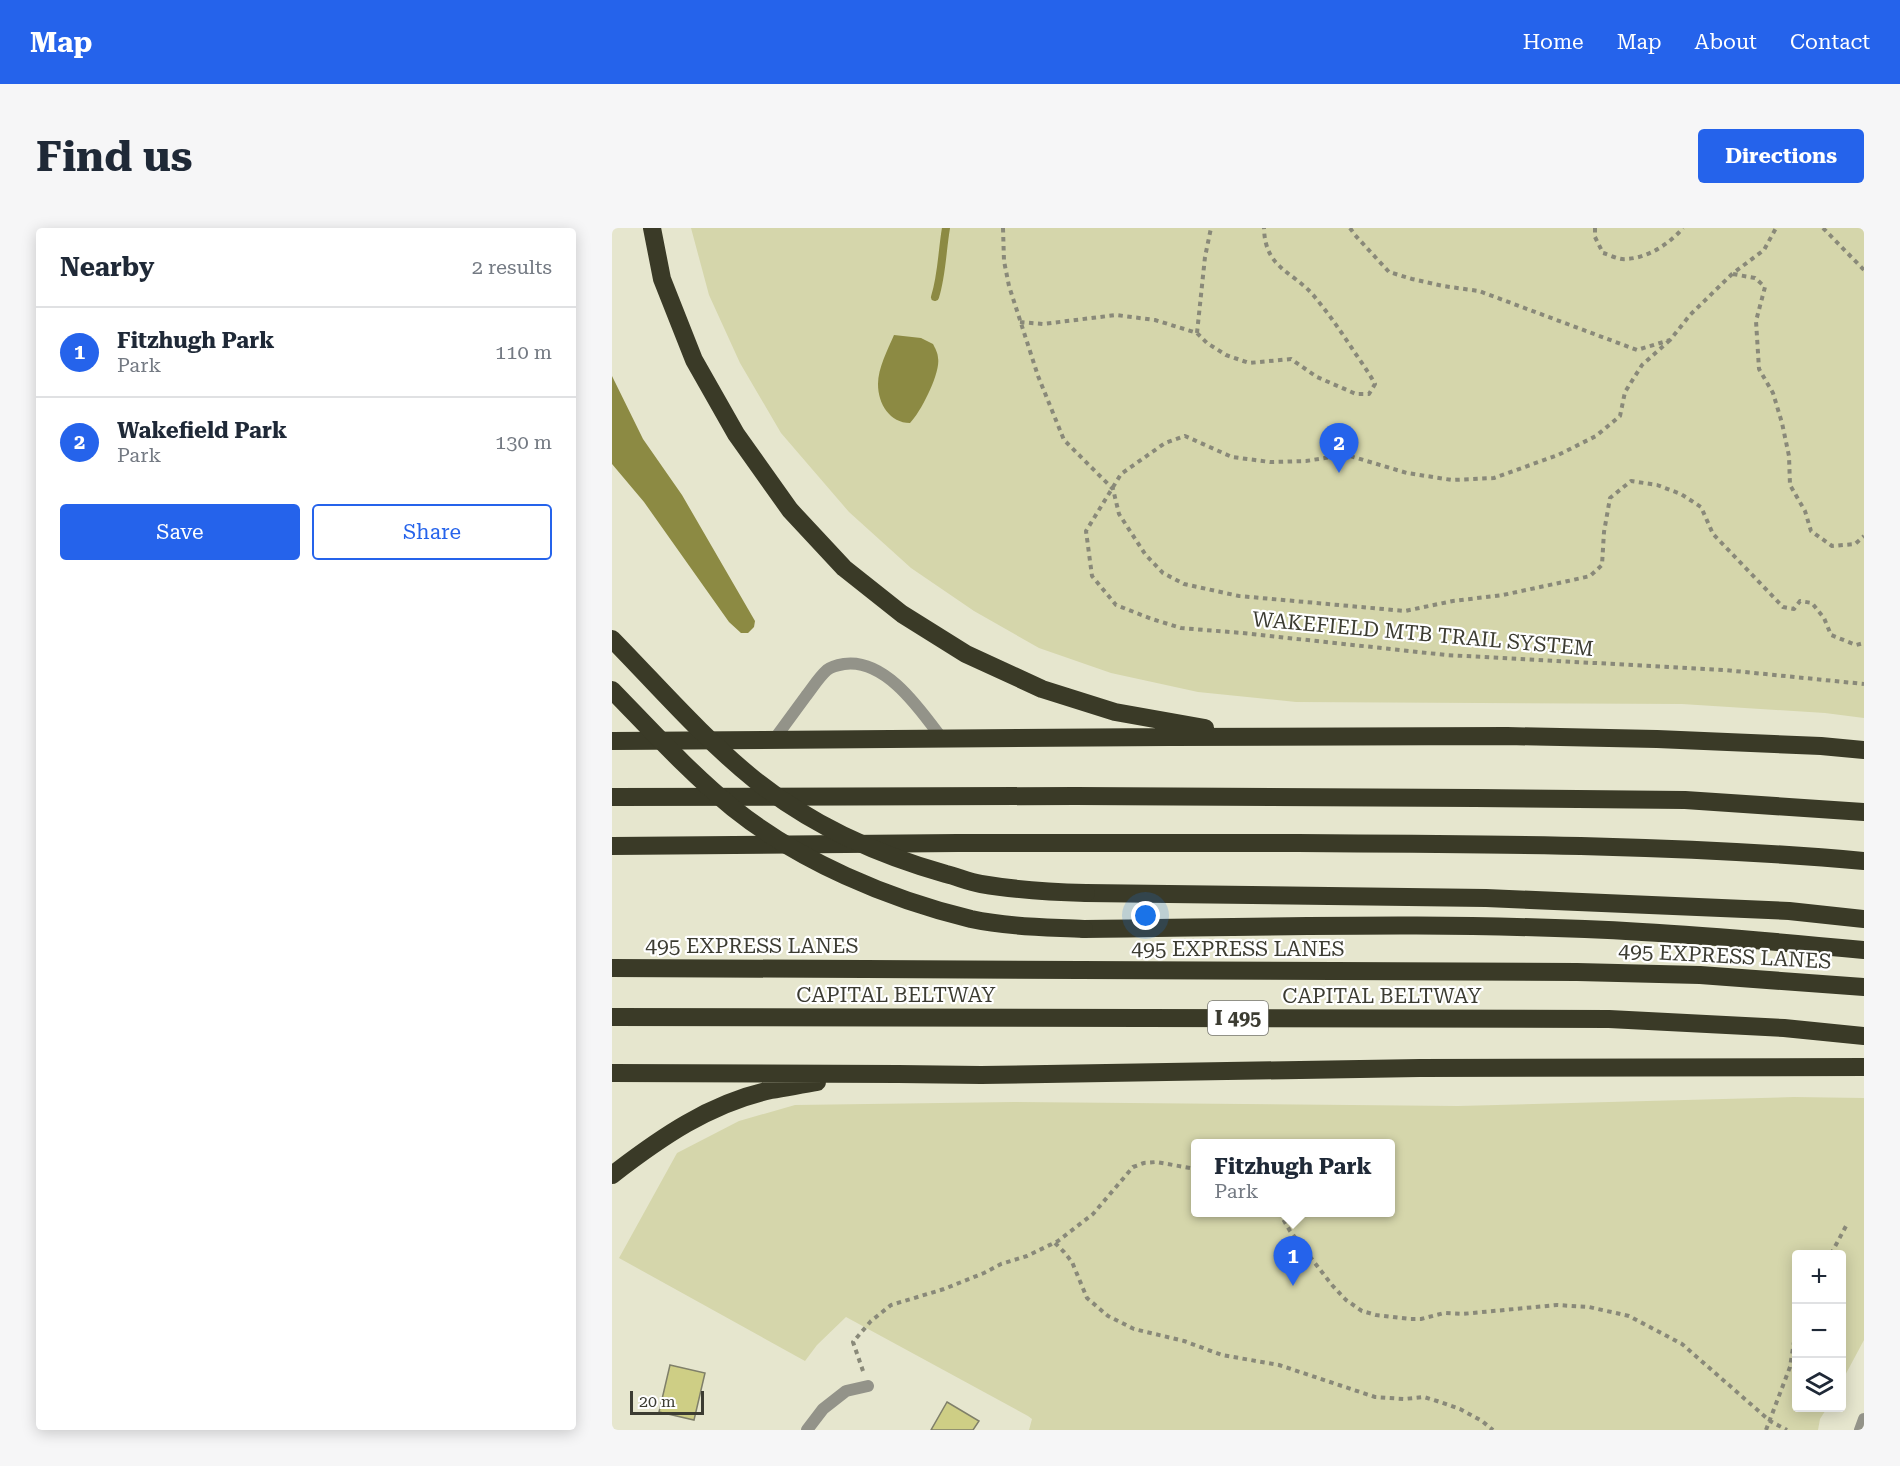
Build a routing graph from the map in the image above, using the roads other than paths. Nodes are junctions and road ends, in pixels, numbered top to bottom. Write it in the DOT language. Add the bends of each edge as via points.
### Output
graph roads {
  1 [pos="652,228"];
  2 [pos="612,639"];
  3 [pos="612,690"];
  4 [pos="1345,736"];
  5 [pos="943,740"];
  6 [pos="612,741"];
  7 [pos="774,741"];
  8 [pos="1864,750"];
  9 [pos="612,797"];
  10 [pos="1864,812"];
  11 [pos="612,846"];
  12 [pos="1864,861"];
  13 [pos="1864,919"];
  14 [pos="1864,950"];
  15 [pos="612,968"];
  16 [pos="1864,987"];
  17 [pos="612,1017"];
  18 [pos="1864,1036"];
  19 [pos="1864,1067"];
  20 [pos="612,1073"];
  21 [pos="898,1074"];
  22 [pos="612,1175"];
  23 [pos="868,1386"];
  24 [pos="807,1430"];
  1 -- 4 [label="highway" via="662,279 694,360 736,434 790,510 843,568 902,614 966,654 1042,689 1115,712 1197,727"];
  2 -- 13 [label="highway, bridge" via="718,747 756,780 810,817 860,843 980,884 1086,893 1486,898 1789,911"];
  3 -- 14 [label="highway, bridge" via="734,808 791,848 845,876 909,901 972,919 1084,929 1535,928 1642,932"];
  4 -- 5 [label="highway"];
  4 -- 8 [label="highway" via="1656,738"];
  5 -- 7 [label="highway"];
  5 -- 7 [label="street" via="896,684 861,664 849,664 827,670"];
  6 -- 7 [label="highway"];
  9 -- 10 [label="highway" via="1604,799 1685,800"];
  11 -- 12 [label="highway" via="1510,845 1671,849"];
  15 -- 16 [label="highway, 495 EXPRESS LANES / I 495" via="1577,972 1700,975"];
  17 -- 18 [label="highway, CAPITAL BELTWAY / I 495" via="1609,1019"];
  19 -- 21 [label="highway"];
  20 -- 21 [label="highway"];
  21 -- 22 [label="highway" via="810,1083 737,1101 699,1116 663,1137"];
  23 -- 24 [label="street" via="846,1391 823,1409"];
}
